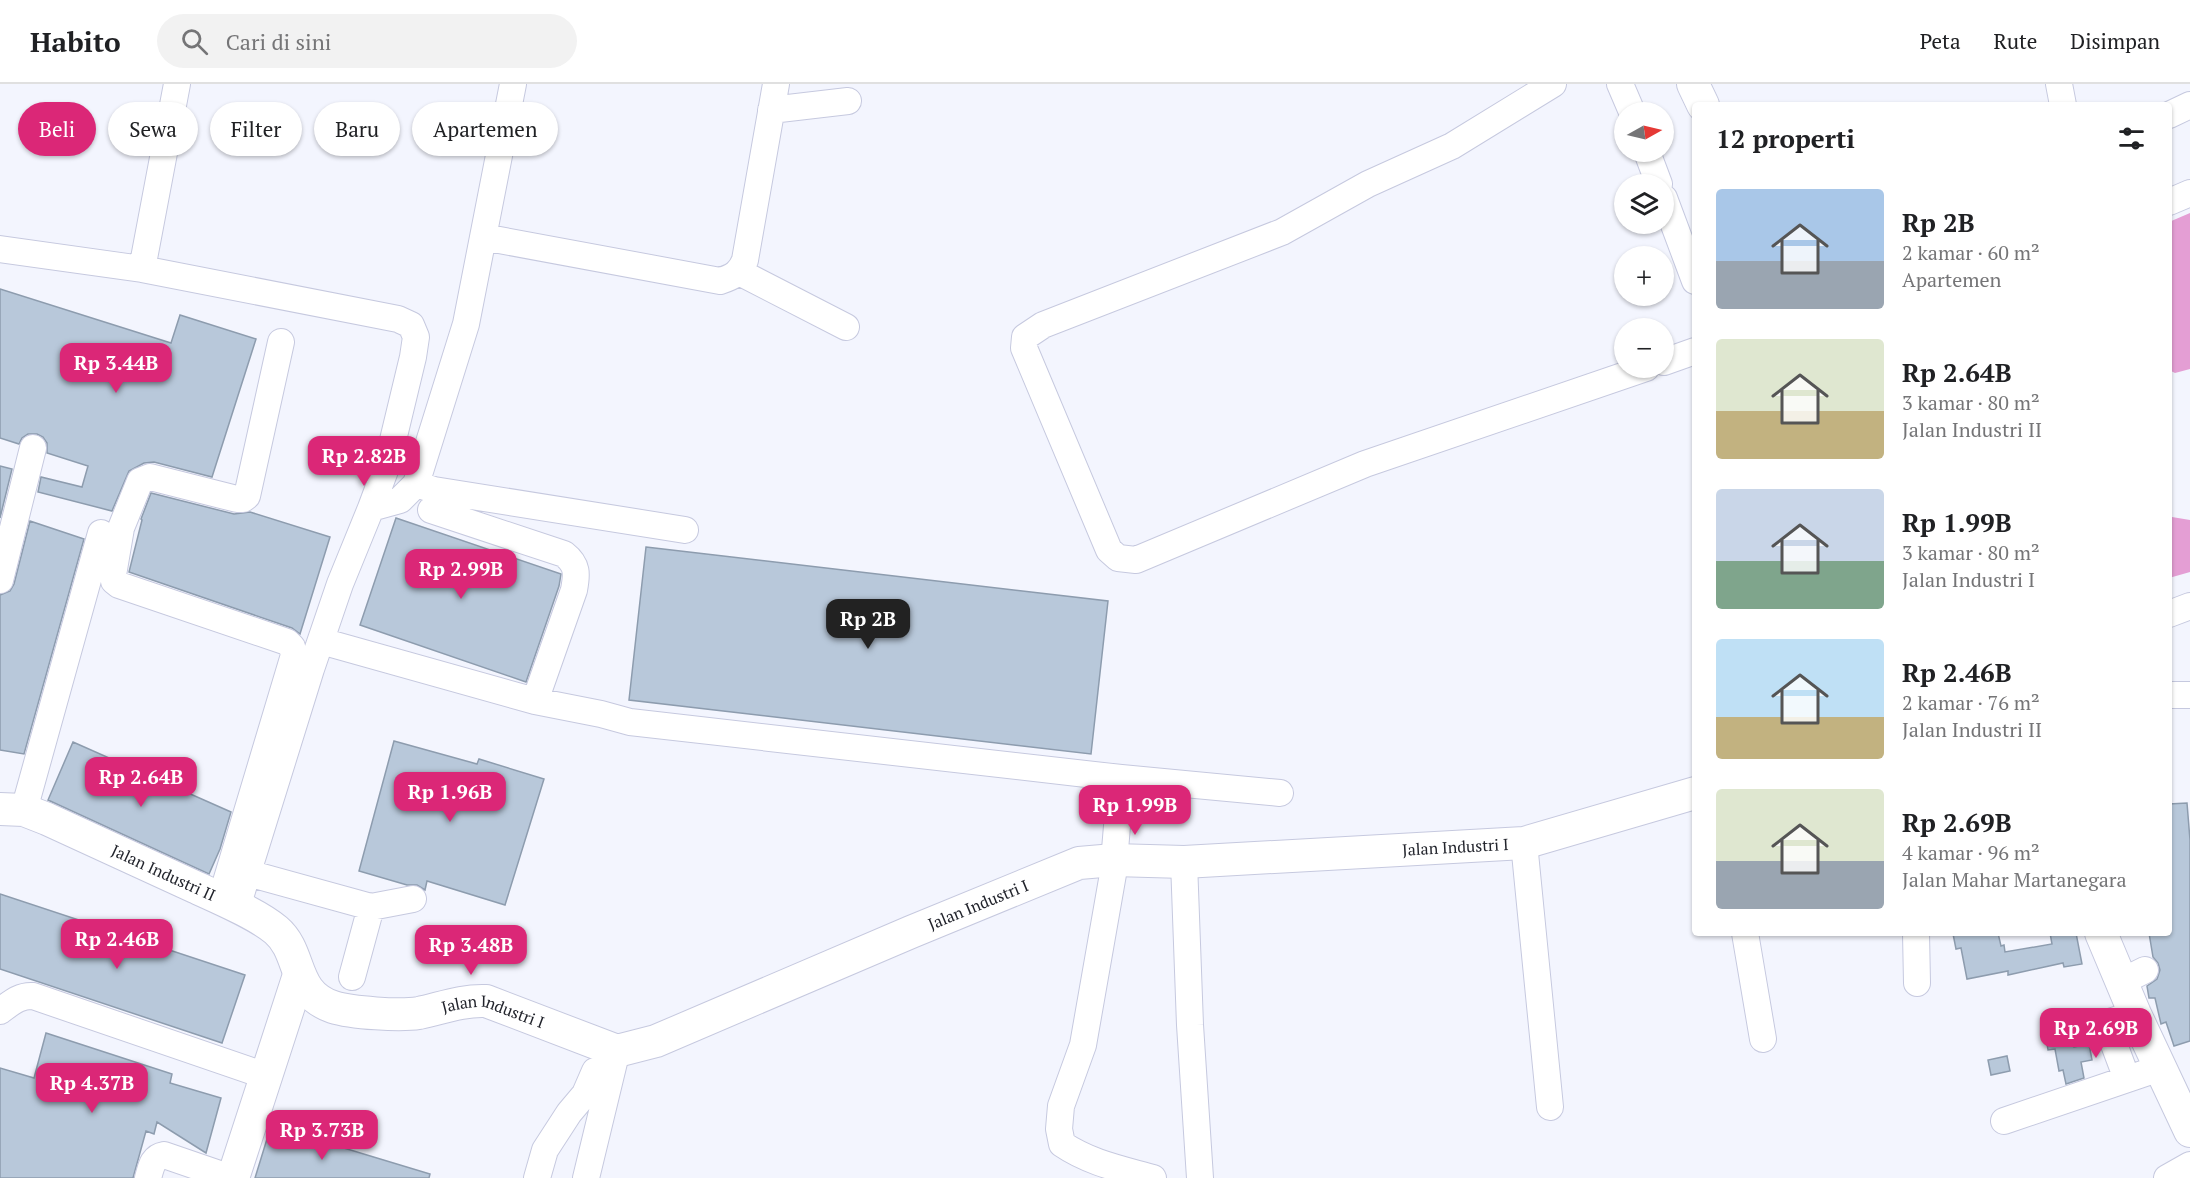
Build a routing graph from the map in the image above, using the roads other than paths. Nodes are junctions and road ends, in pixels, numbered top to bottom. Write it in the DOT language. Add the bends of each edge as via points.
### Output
graph roads {
  1 [pos="177,84"];
  2 [pos="513,84"];
  3 [pos="776,84"];
  4 [pos="1553,84"];
  5 [pos="1620,84"];
  6 [pos="1693,84"];
  7 [pos="1710,84"];
  8 [pos="2058,84"];
  9 [pos="848,101"];
  10 [pos="1628,102"];
  11 [pos="1702,102"];
  12 [pos="1719,102"];
  13 [pos="2061,102"];
  14 [pos="2190,105"];
  15 [pos="771,110"];
  16 [pos="2172,114"];
  17 [pos="2190,193"];
  18 [pos="2172,201"];
  19 [pos="1674,225"];
  20 [pos="483,237"];
  21 [pos="0,249"];
  22 [pos="142,269"];
  23 [pos="739,272"];
  24 [pos="1692,273"];
  25 [pos="846,327"];
  26 [pos="281,342"];
  27 [pos="1692,352"];
  28 [pos="1674,358"];
  29 [pos="1617,378"];
  30 [pos="33,448"];
  31 [pos="416,484"];
  32 [pos="371,508"];
  33 [pos="431,510"];
  34 [pos="685,530"];
  35 [pos="101,533"];
  36 [pos="0,580"];
  37 [pos="2190,606"];
  38 [pos="2172,613"];
  39 [pos="321,641"];
  40 [pos="2172,695"];
  41 [pos="2190,695"];
  42 [pos="535,702"];
  43 [pos="1121,778"];
  44 [pos="1280,793"];
  45 [pos="1692,794"];
  46 [pos="12,809"];
  47 [pos="1524,843"];
  48 [pos="1114,860"];
  49 [pos="1184,862"];
  50 [pos="248,873"];
  51 [pos="413,899"];
  52 [pos="233,905"];
  53 [pos="371,907"];
  54 [pos="1746,936"];
  55 [pos="1916,936"];
  56 [pos="2103,936"];
  57 [pos="299,975"];
  58 [pos="352,977"];
  59 [pos="1917,983"];
  60 [pos="0,1011"];
  61 [pos="2121,1018"];
  62 [pos="2077,1032"];
  63 [pos="1763,1039"];
  64 [pos="614,1059"];
  65 [pos="2160,1068"];
  66 [pos="266,1076"];
  67 [pos="2127,1079"];
  68 [pos="1550,1107"];
  69 [pos="2004,1121"];
  70 [pos="2190,1131"];
  71 [pos="2190,1165"];
  72 [pos="148,1178"];
  73 [pos="232,1178"];
  74 [pos="537,1178"];
  75 [pos="586,1178"];
  76 [pos="1153,1178"];
  77 [pos="1200,1178"];
  78 [pos="2167,1178"];
  1 -- 22 [label="street"];
  2 -- 20 [label="street"];
  3 -- 15 [label="street"];
  4 -- 29 [label="street" via="1452,146 1368,184 1282,231 1043,325 1025,337 1024,348 1109,550 1118,558 1136,560 1365,464"];
  5 -- 10 [label="street"];
  6 -- 11 [label="main road"];
  7 -- 12 [label="main road"];
  8 -- 13 [label="street"];
  9 -- 15 [label="street"];
  14 -- 16 [label="street"];
  15 -- 23 [label="street" via="745,260"];
  17 -- 18 [label="street"];
  19 -- 24 [label="street"];
  20 -- 23 [label="street" via="720,280"];
  20 -- 31 [label="street" via="466,324"];
  21 -- 22 [label="street"];
  22 -- 32 [label="street" via="398,319 411,325 416,337 414,357 387,465"];
  23 -- 25 [label="street"];
  26 -- 52 [label="street" via="247,496 237,499 145,477 122,528 113,574 119,585 292,646 294,655 226,882"];
  27 -- 28 [label="street"];
  30 -- 36 [label="street"];
  31 -- 32 [label="street" via="400,500"];
  31 -- 34 [label="street"];
  32 -- 39 [label="street"];
  33 -- 42 [label="street" via="572,560 577,571 574,590"];
  35 -- 46 [label="street"];
  37 -- 38 [label="street"];
  39 -- 42 [label="street"];
  39 -- 50 [label="street"];
  40 -- 41 [label="street"];
  42 -- 43 [label="street" via="630,722"];
  43 -- 44 [label="street"];
  43 -- 48 [label="street"];
  45 -- 47 [label="main road, Jalan Industri I"];
  46 -- 52 [label="main road, Jalan Industri II"];
  47 -- 49 [label="main road, Jalan Industri I"];
  47 -- 68 [label="street"];
  48 -- 49 [label="main road, Jalan Industri I"];
  48 -- 64 [label="main road, Jalan Industri I" via="1079,863"];
  48 -- 76 [label="street" via="1083,1045 1061,1106 1059,1129 1062,1144 1076,1154"];
  49 -- 77 [label="street"];
  50 -- 52 [label="street"];
  50 -- 53 [label="street"];
  51 -- 53 [label="street"];
  52 -- 57 [label="main road, Jalan Industri II" via="276,930 292,953"];
  53 -- 58 [label="street"];
  54 -- 63 [label="street"];
  55 -- 59 [label="street"];
  56 -- 61 [label="main road" via="2133,976"];
  57 -- 64 [label="main road, Jalan Industri I" via="317,1000 370,1012 415,1013 470,1000 486,1001"];
  57 -- 66 [label="main road"];
  60 -- 66 [label="street" via="25,995 33,996"];
  61 -- 62 [label="street"];
  61 -- 65 [label="main road"];
  61 -- 67 [label="street"];
  64 -- 74 [label="street" via="595,1071 585,1094 545,1150"];
  64 -- 75 [label="street"];
  65 -- 67 [label="street"];
  65 -- 70 [label="main road"];
  66 -- 73 [label="main road"];
  67 -- 69 [label="street"];
  71 -- 78 [label="street"];
  72 -- 73 [label="street" via="154,1160 164,1155"];
}
